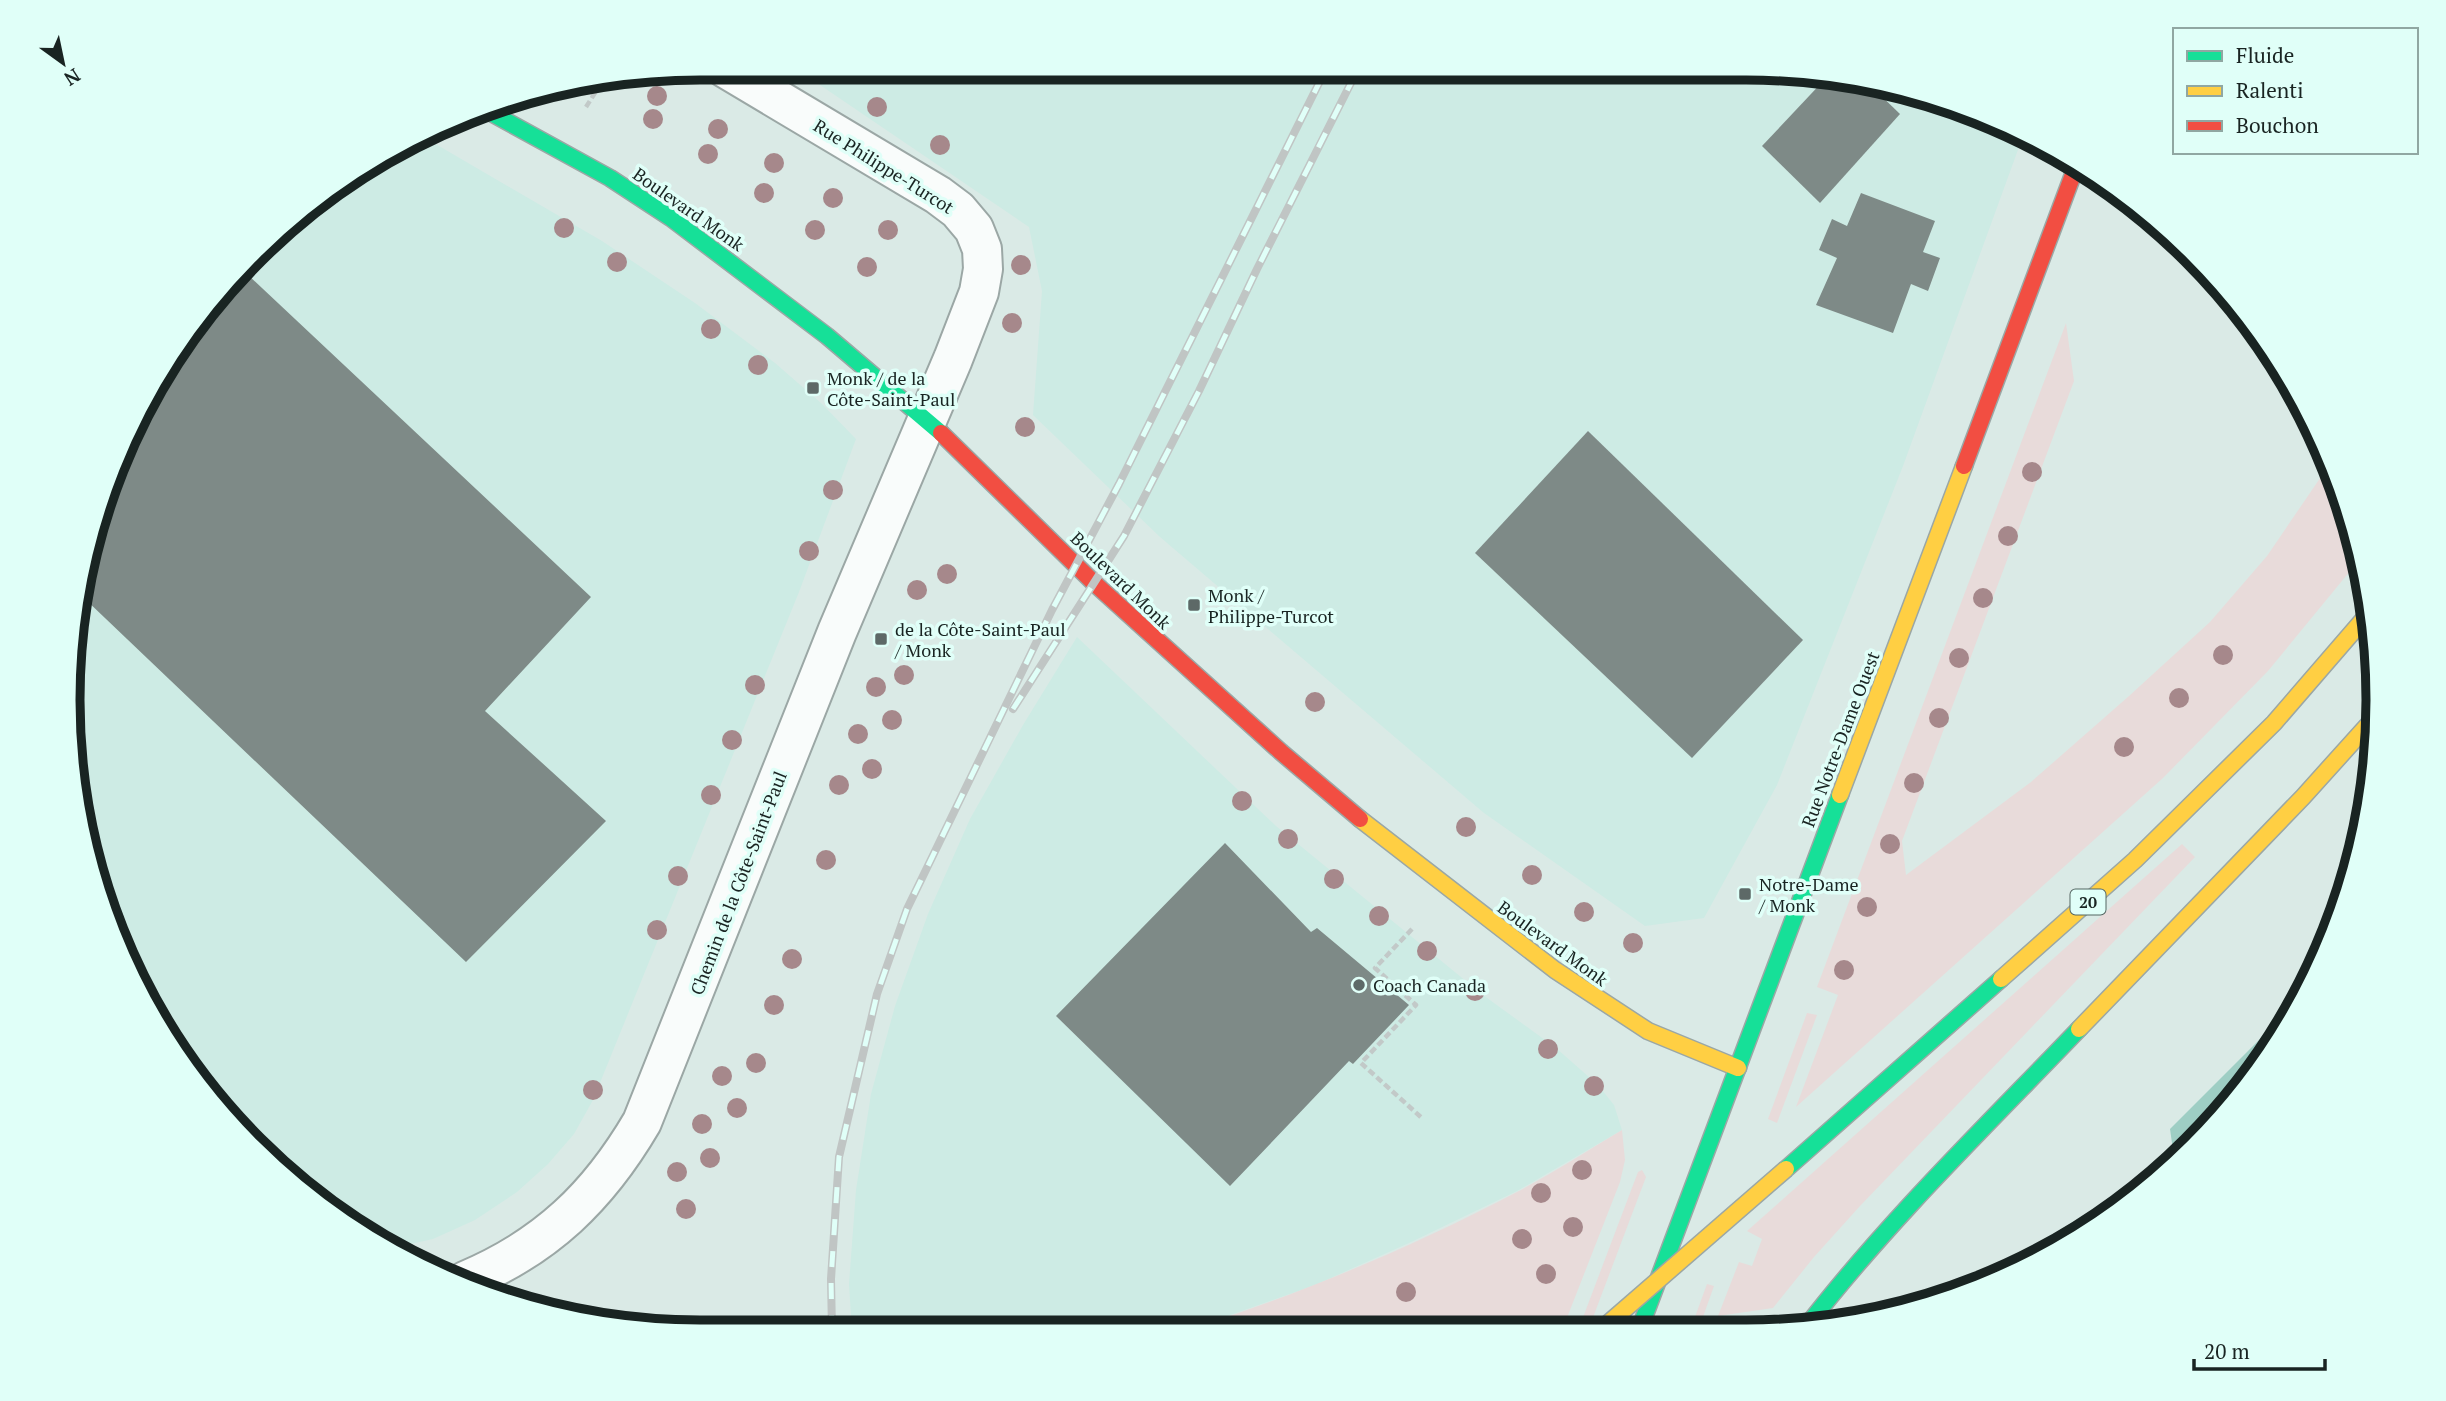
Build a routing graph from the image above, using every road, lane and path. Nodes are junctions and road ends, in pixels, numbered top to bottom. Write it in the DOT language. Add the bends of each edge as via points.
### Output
graph roads {
  1 [pos="745,80"];
  2 [pos="597,89"];
  3 [pos="586,107"];
  4 [pos="495,115"];
  5 [pos="2073,175"];
  6 [pos="926,418"];
  7 [pos="2360,623"];
  8 [pos="2365,729"];
  9 [pos="1412,929"];
  10 [pos="1375,968"];
  11 [pos="1370,972"];
  12 [pos="1738,1068"];
  13 [pos="1423,1119"];
  14 [pos="474,1277"];
  15 [pos="1815,1316"];
  16 [pos="1612,1320"];
  17 [pos="1643,1320"];
  1 -- 6 [label="street, Rue Philippe-Turcot" via="938,195 974,229 982,248 979,292"];
  2 -- 3 [label="path"];
  4 -- 6 [label="main road, Boulevard Monk" via="610,178 670,218 827,336"];
  5 -- 12 [label="main road, Rue Notre-Dame Ouest"];
  6 -- 12 [label="main road, Boulevard Monk" via="1188,670 1357,817 1606,1006 1665,1040"];
  6 -- 14 [label="street, Chemin de la Côte-Saint-Paul" via="642,1122 607,1176 561,1225"];
  7 -- 16 [label="main road, 20, bridge" via="2274,723 2153,843"];
  8 -- 15 [label="main road" via="1945,1168"];
  9 -- 10 [label="path"];
  10 -- 11 [label="path"];
  10 -- 13 [label="path" via="1416,1005 1361,1063"];
  12 -- 17 [label="main road, Rue Notre-Dame Ouest"];
}
